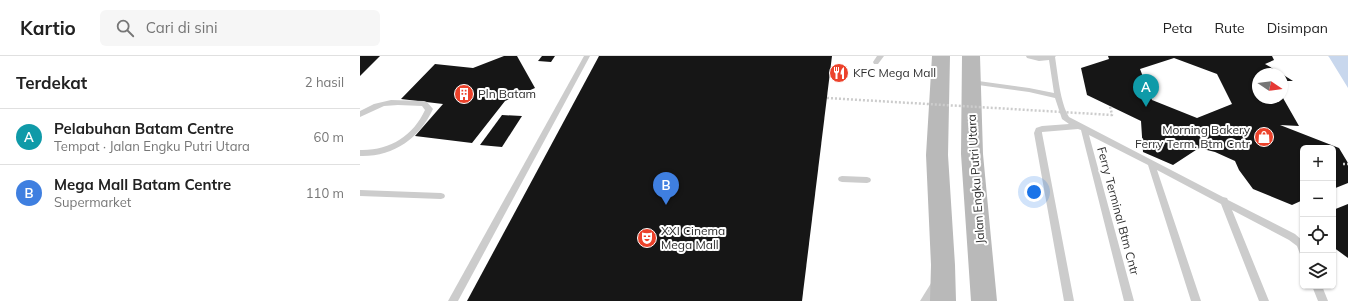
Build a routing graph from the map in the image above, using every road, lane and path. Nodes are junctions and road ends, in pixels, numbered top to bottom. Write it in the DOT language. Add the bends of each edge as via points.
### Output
graph roads {
  1 [pos="587,56"];
  2 [pos="881,56"];
  3 [pos="941,56"];
  4 [pos="971,56"];
  5 [pos="1029,56"];
  6 [pos="1052,56"];
  7 [pos="876,62"];
  8 [pos="970,82"];
  9 [pos="1059,96"];
  10 [pos="827,98"];
  11 [pos="1110,106"];
  12 [pos="360,114"];
  13 [pos="1082,127"];
  14 [pos="360,153"];
  15 [pos="1151,163"];
  16 [pos="1343,164"];
  17 [pos="1348,164"];
  18 [pos="842,179"];
  19 [pos="867,180"];
  20 [pos="360,193"];
  21 [pos="441,196"];
  22 [pos="1224,200"];
  23 [pos="1300,244"];
  24 [pos="943,265"];
  25 [pos="1318,289"];
  26 [pos="453,301"];
  27 [pos="925,301"];
  28 [pos="943,301"];
  29 [pos="984,301"];
  30 [pos="1068,301"];
  31 [pos="1129,301"];
  32 [pos="1196,301"];
  33 [pos="1264,301"];
  34 [pos="1323,301"];
  1 -- 26 [label="lane"];
  2 -- 7 [label="lane"];
  3 -- 24 [label="main road" via="937,155"];
  4 -- 8 [label="main road, Jalan Engku Putri Utara"];
  5 -- 6 [label="lane" via="1039,59"];
  6 -- 9 [label="lane, Ferry Terminal Btm Cntr"];
  8 -- 9 [label="lane"];
  8 -- 29 [label="main road, Jalan Engku Putri Utara" via="972,154"];
  9 -- 13 [label="lane, Ferry Terminal Btm Cntr" via="1064,116"];
  10 -- 11 [label="path, bridge" via="1112,115"];
  12 -- 14 [label="lane" via="370,107 386,102 424,104 429,109 426,117 403,141 378,153"];
  13 -- 15 [label="lane, Ferry Terminal Btm Cntr"];
  13 -- 30 [label="lane" via="1039,130"];
  13 -- 31 [label="lane, Ferry Terminal Btm Cntr"];
  15 -- 22 [label="lane, Ferry Terminal Btm Cntr"];
  15 -- 32 [label="lane"];
  16 -- 17 [label="path"];
  18 -- 19 [label="lane"];
  20 -- 21 [label="lane"];
  22 -- 23 [label="lane, Ferry Terminal Btm Cntr" via="1292,237"];
  22 -- 33 [label="lane"];
  24 -- 27 [label="lane"];
  24 -- 28 [label="main road"];
  25 -- 34 [label="lane"];
}
